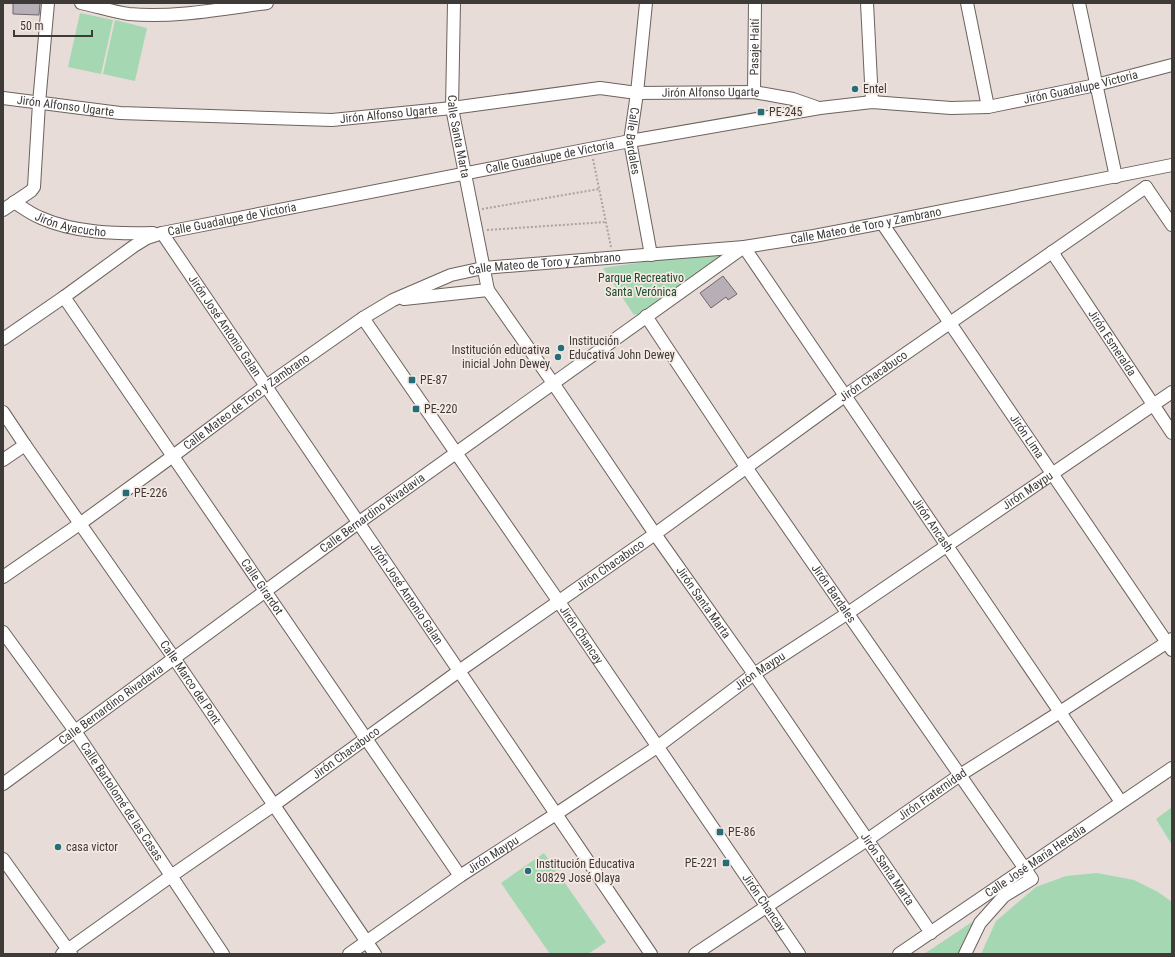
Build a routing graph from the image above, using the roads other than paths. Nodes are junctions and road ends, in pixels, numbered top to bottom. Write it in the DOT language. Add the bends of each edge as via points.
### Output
graph roads {
  1 [pos="48,3"];
  2 [pos="81,3"];
  3 [pos="267,3"];
  4 [pos="454,3"];
  5 [pos="646,3"];
  6 [pos="755,3"];
  7 [pos="867,3"];
  8 [pos="967,3"];
  9 [pos="1079,3"];
  10 [pos="1172,65"];
  11 [pos="1096,85"];
  12 [pos="754,92"];
  13 [pos="637,93"];
  14 [pos="3,98"];
  15 [pos="872,102"];
  16 [pos="39,103"];
  17 [pos="988,107"];
  18 [pos="452,108"];
  19 [pos="820,108"];
  20 [pos="630,141"];
  21 [pos="1172,165"];
  22 [pos="1145,171"];
  23 [pos="466,174"];
  24 [pos="1116,177"];
  25 [pos="1146,187"];
  26 [pos="14,202"];
  27 [pos="3,210"];
  28 [pos="882,224"];
  29 [pos="1172,225"];
  30 [pos="162,233"];
  31 [pos="132,240"];
  32 [pos="744,247"];
  33 [pos="1052,252"];
  34 [pos="651,255"];
  35 [pos="483,268"];
  36 [pos="488,290"];
  37 [pos="64,297"];
  38 [pos="393,300"];
  39 [pos="646,316"];
  40 [pos="363,318"];
  41 [pos="949,323"];
  42 [pos="3,339"];
  43 [pos="553,383"];
  44 [pos="266,386"];
  45 [pos="1172,392"];
  46 [pos="846,395"];
  47 [pos="1153,404"];
  48 [pos="3,412"];
  49 [pos="1172,433"];
  50 [pos="25,445"];
  51 [pos="455,452"];
  52 [pos="173,456"];
  53 [pos="3,460"];
  54 [pos="746,467"];
  55 [pos="1052,473"];
  56 [pos="81,523"];
  57 [pos="358,523"];
  58 [pos="655,534"];
  59 [pos="947,545"];
  60 [pos="3,578"];
  61 [pos="265,592"];
  62 [pos="559,602"];
  63 [pos="848,613"];
  64 [pos="3,632"];
  65 [pos="1170,644"];
  66 [pos="174,658"];
  67 [pos="459,671"];
  68 [pos="754,674"];
  69 [pos="1060,712"];
  70 [pos="75,731"];
  71 [pos="366,738"];
  72 [pos="657,747"];
  73 [pos="1172,768"];
  74 [pos="960,775"];
  75 [pos="3,784"];
  76 [pos="1121,802"];
  77 [pos="274,805"];
  78 [pos="556,814"];
  79 [pos="867,840"];
  80 [pos="3,859"];
  81 [pos="1025,868"];
  82 [pos="171,876"];
  83 [pos="460,876"];
  84 [pos="766,906"];
  85 [pos="931,933"];
  86 [pos="367,942"];
  87 [pos="67,953"];
  88 [pos="223,954"];
  89 [pos="349,954"];
  90 [pos="375,954"];
  91 [pos="651,954"];
  92 [pos="695,954"];
  93 [pos="799,954"];
  94 [pos="900,954"];
  95 [pos="965,954"];
  1 -- 16 [label="street"];
  2 -- 3 [label="street" via="128,14 162,14"];
  4 -- 18 [label="street, Calle Santa Marta"];
  5 -- 13 [label="street, Calle Bardales"];
  6 -- 12 [label="street, Pasaje Haití"];
  7 -- 15 [label="street"];
  8 -- 17 [label="street"];
  9 -- 11 [label="street"];
  10 -- 11 [label="street, Jirón Guadalupe Victoria"];
  11 -- 17 [label="street, Jirón Guadalupe Victoria"];
  11 -- 24 [label="street"];
  12 -- 13 [label="street, Jirón Alfonso Ugarte"];
  12 -- 19 [label="street, Jirón Alfonso Ugarte" via="793,99"];
  13 -- 18 [label="street, Jirón Alfonso Ugarte" via="594,88"];
  13 -- 20 [label="street, Calle Bardales"];
  14 -- 16 [label="street, Jirón Alfonso Ugarte"];
  15 -- 17 [label="street, Calle Guadalupe de Victoria" via="951,108"];
  15 -- 19 [label="street, Calle Guadalupe de Victoria"];
  16 -- 18 [label="street, Jirón Alfonso Ugarte" via="120,112 332,120"];
  16 -- 26 [label="street" via="34,187"];
  18 -- 23 [label="street, Calle Santa Marta"];
  19 -- 20 [label="street, Calle Guadalupe de Victoria"];
  20 -- 23 [label="street, Calle Guadalupe de Victoria"];
  20 -- 34 [label="street, Calle Bardales"];
  21 -- 22 [label="street, Calle Mateo de Toro y Zambrano"];
  22 -- 24 [label="street, Calle Mateo de Toro y Zambrano"];
  22 -- 25 [label="street"];
  23 -- 30 [label="street, Calle Guadalupe de Victoria"];
  23 -- 35 [label="street, Calle Santa Marta"];
  24 -- 28 [label="street, Calle Mateo de Toro y Zambrano"];
  25 -- 29 [label="street"];
  25 -- 33 [label="street, Jirón Chacabuco"];
  26 -- 27 [label="street"];
  26 -- 31 [label="street, Jirón Ayacucho" via="39,218 57,224 107,232"];
  28 -- 32 [label="street, Calle Mateo de Toro y Zambrano"];
  28 -- 41 [label="street, Jirón Lima"];
  30 -- 31 [label="street, Jirón Ayacucho"];
  30 -- 44 [label="street, Jirón José Antonio Galan"];
  31 -- 37 [label="street"];
  32 -- 34 [label="street, Calle Mateo de Toro y Zambrano"];
  32 -- 39 [label="street, Calle Bernardino Rivadavia"];
  32 -- 46 [label="street, Jirón Ancash"];
  33 -- 41 [label="street, Jirón Chacabuco"];
  33 -- 47 [label="street, Jirón Esmeralda"];
  34 -- 35 [label="street, Calle Mateo de Toro y Zambrano"];
  35 -- 36 [label="street, Jirón Santa Marta"];
  35 -- 38 [label="street, Calle Mateo de Toro y Zambrano" via="450,275"];
  36 -- 38 [label="street"];
  36 -- 43 [label="street, Jirón Santa Marta"];
  37 -- 42 [label="street"];
  37 -- 52 [label="street, Calle Girardot"];
  38 -- 40 [label="street, Calle Mateo de Toro y Zambrano"];
  39 -- 43 [label="street, Calle Bernardino Rivadavia"];
  39 -- 54 [label="street, Jirón Bardales"];
  40 -- 44 [label="street, Calle Mateo de Toro y Zambrano"];
  40 -- 51 [label="street, Jirón Chancay"];
  41 -- 46 [label="street, Jirón Chacabuco"];
  41 -- 55 [label="street, Jirón Lima"];
  43 -- 51 [label="street, Calle Bernardino Rivadavia"];
  43 -- 58 [label="street, Jirón Santa Marta"];
  44 -- 52 [label="street, Calle Mateo de Toro y Zambrano"];
  44 -- 57 [label="street, Jirón José Antonio Galan"];
  45 -- 47 [label="street, Jirón Maypu"];
  46 -- 54 [label="street, Jirón Chacabuco"];
  46 -- 59 [label="street, Jirón Ancash"];
  47 -- 49 [label="street, Jirón Esmeralda"];
  47 -- 55 [label="street, Jirón Maypu"];
  48 -- 50 [label="street, Calle Marco del Pont"];
  50 -- 53 [label="street"];
  50 -- 56 [label="street, Calle Marco del Pont"];
  51 -- 57 [label="street, Calle Bernardino Rivadavia"];
  51 -- 62 [label="street, Jirón Chancay"];
  52 -- 56 [label="street, Calle Mateo de Toro y Zambrano"];
  52 -- 61 [label="street, Calle Girardot"];
  54 -- 58 [label="street, Jirón Chacabuco"];
  54 -- 63 [label="street, Jirón Bardales"];
  55 -- 59 [label="street, Jirón Maypu"];
  55 -- 65 [label="street, Jirón Lima"];
  56 -- 60 [label="street, Calle Mateo de Toro y Zambrano"];
  56 -- 66 [label="street, Calle Marco del Pont"];
  57 -- 61 [label="street, Calle Bernardino Rivadavia"];
  57 -- 67 [label="street, Jirón José Antonio Galan"];
  58 -- 62 [label="street, Jirón Chacabuco"];
  58 -- 68 [label="street, Jirón Santa Marta"];
  59 -- 63 [label="street, Jirón Maypu"];
  59 -- 69 [label="street, Jirón Ancash"];
  61 -- 66 [label="street, Calle Bernardino Rivadavia"];
  61 -- 71 [label="street, Calle Girardot"];
  62 -- 67 [label="street, Jirón Chacabuco"];
  62 -- 72 [label="street, Jirón Chancay"];
  63 -- 68 [label="street, Jirón Maypu"];
  63 -- 74 [label="street, Jirón Bardales"];
  64 -- 70 [label="street, Calle Bartolomé de las Casas"];
  65 -- 69 [label="street, Jirón Fraternidad"];
  66 -- 70 [label="street, Calle Bernardino Rivadavia"];
  66 -- 77 [label="street, Calle Marco del Pont"];
  67 -- 71 [label="street, Jirón Chacabuco"];
  67 -- 78 [label="street, Jirón José Antonio Galan"];
  68 -- 72 [label="street, Jirón Maypu"];
  68 -- 79 [label="street, Jirón Santa Marta"];
  69 -- 74 [label="street, Jirón Fraternidad"];
  69 -- 76 [label="street, Jirón Ancash"];
  70 -- 75 [label="street, Calle Bernardino Rivadavia"];
  70 -- 82 [label="street, Calle Bartolomé de las Casas"];
  71 -- 77 [label="street, Jirón Chacabuco"];
  71 -- 83 [label="street, Calle Girardot"];
  72 -- 78 [label="street, Jirón Maypu"];
  72 -- 84 [label="street, Jirón Chancay"];
  73 -- 76 [label="street, Calle José María Heredia"];
  74 -- 79 [label="street, Jirón Fraternidad"];
  74 -- 81 [label="street, Jirón Bardales"];
  76 -- 81 [label="street, Calle José María Heredia"];
  77 -- 82 [label="street, Jirón Chacabuco"];
  77 -- 86 [label="street, Calle Marco del Pont"];
  78 -- 83 [label="street, Jirón Maypu"];
  78 -- 91 [label="street, Jirón José Antonio Galan"];
  79 -- 84 [label="street, Jirón Fraternidad"];
  79 -- 85 [label="street, Jirón Santa Marta"];
  80 -- 87 [label="street"];
  81 -- 85 [label="street, Calle José María Heredia"];
  81 -- 95 [label="street" via="1032,879 1004,896 980,923"];
  82 -- 87 [label="street, Jirón Chacabuco"];
  82 -- 88 [label="street, Calle Bartolomé de las Casas"];
  83 -- 86 [label="street, Jirón Maypu"];
  84 -- 92 [label="street, Jirón Fraternidad"];
  84 -- 93 [label="street, Jirón Chancay"];
  85 -- 94 [label="street, Calle José María Heredia"];
  86 -- 89 [label="street, Jirón Maypu"];
  86 -- 90 [label="street, Calle Marco del Pont"];
}
